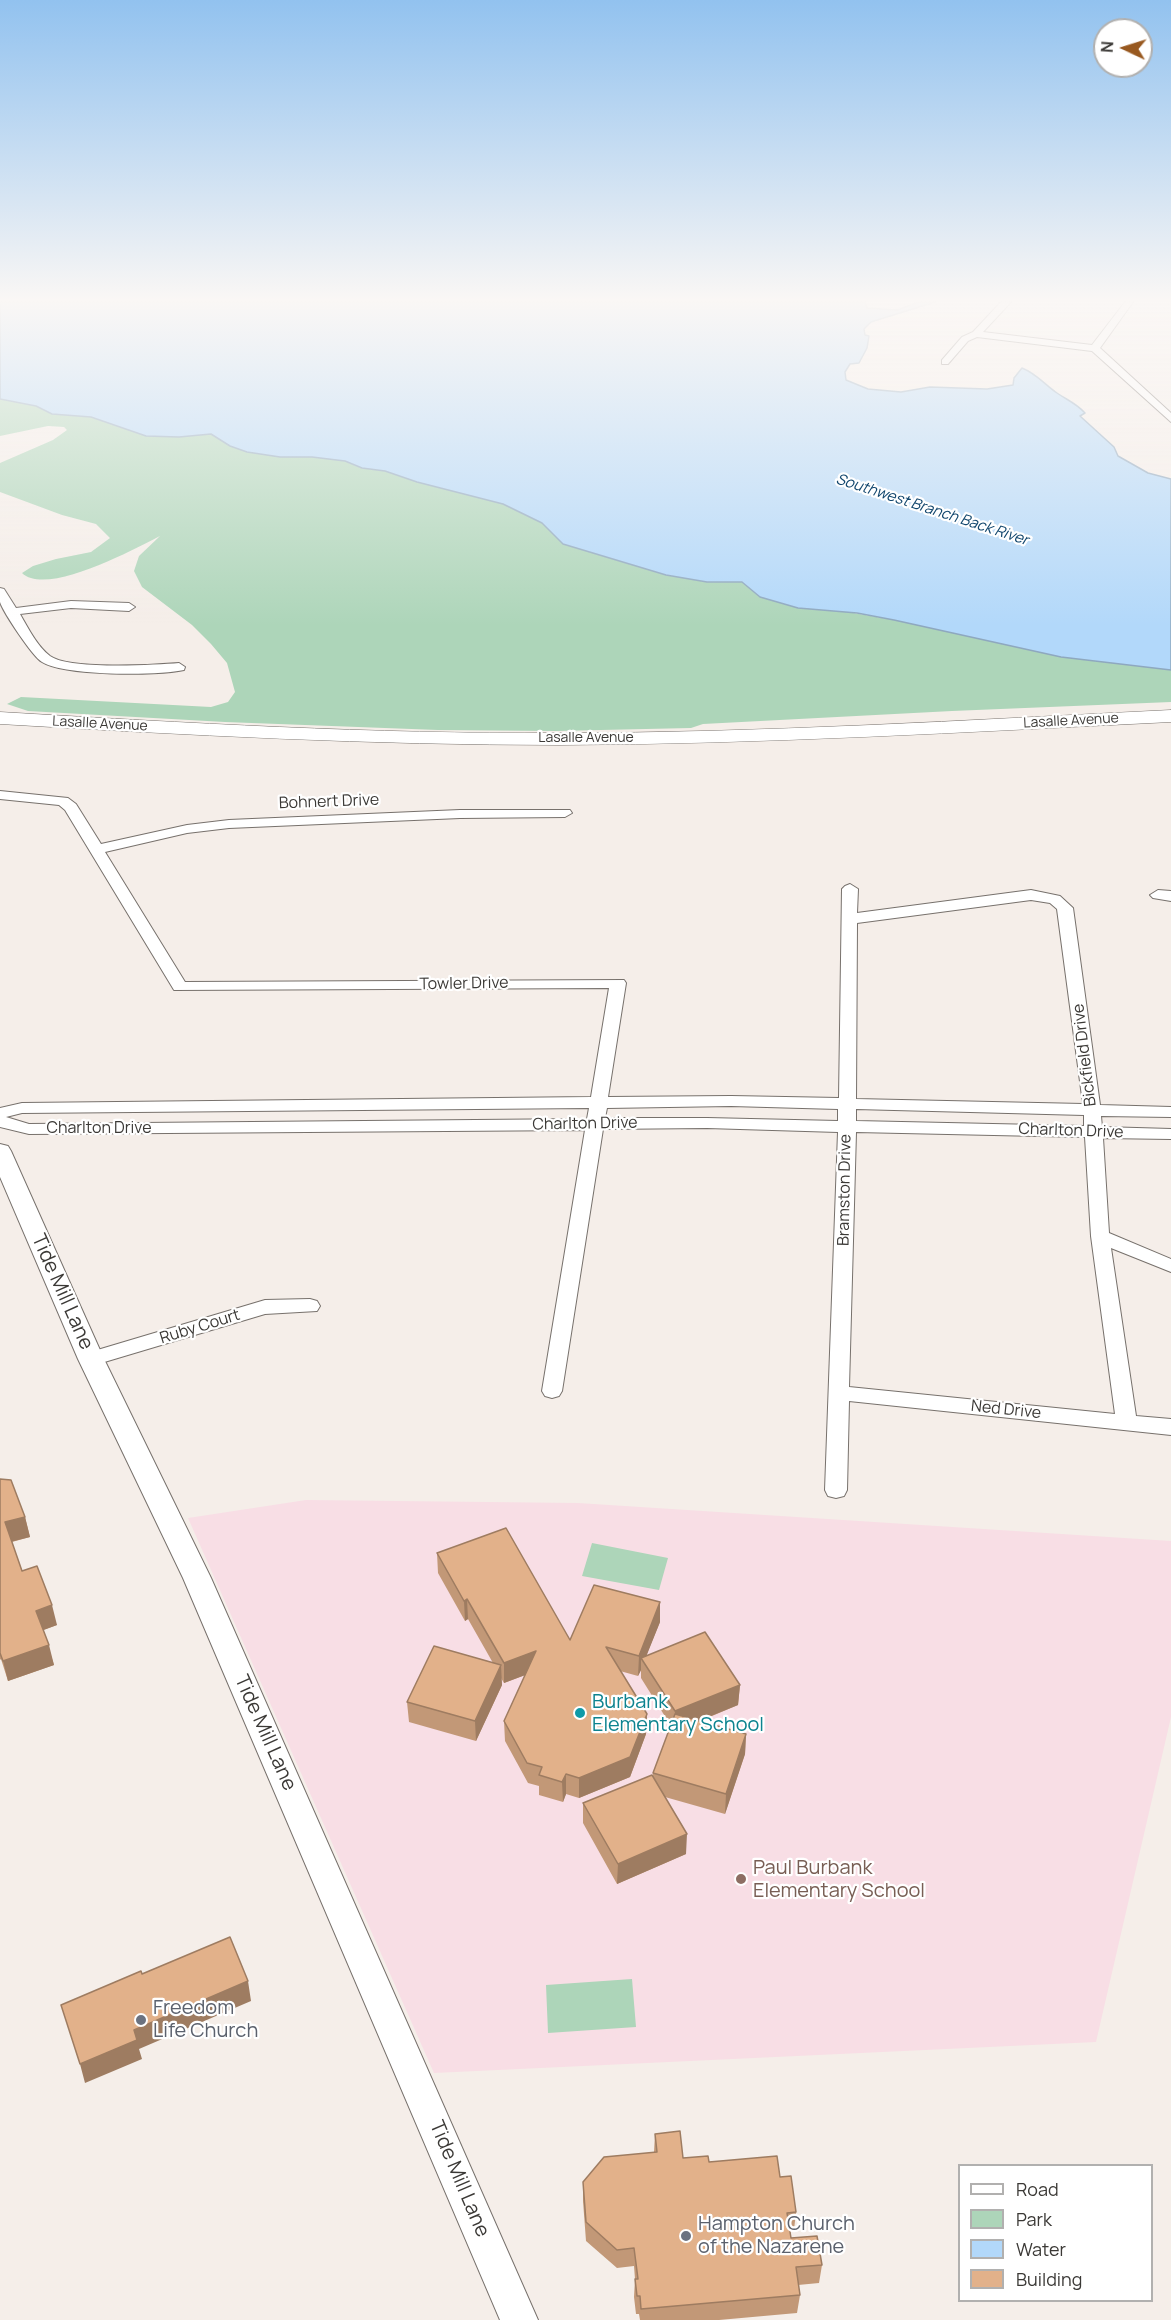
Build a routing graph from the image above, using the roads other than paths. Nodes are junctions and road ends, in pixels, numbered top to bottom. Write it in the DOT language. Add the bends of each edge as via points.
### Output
graph roads {
  1 [pos="0,592"];
  2 [pos="129,607"];
  3 [pos="14,612"];
  4 [pos="179,667"];
  5 [pos="1171,716"];
  6 [pos="0,718"];
  7 [pos="1171,727"];
  8 [pos="0,729"];
  9 [pos="0,795"];
  10 [pos="565,813"];
  11 [pos="97,849"];
  12 [pos="849,889"];
  13 [pos="849,920"];
  14 [pos="599,1102"];
  15 [pos="846,1103"];
  16 [pos="1092,1110"];
  17 [pos="1171,1112"];
  18 [pos="0,1113"];
  19 [pos="0,1121"];
  20 [pos="596,1124"];
  21 [pos="847,1125"];
  22 [pos="1094,1132"];
  23 [pos="1171,1134"];
  24 [pos="0,1151"];
  25 [pos="1100,1236"];
  26 [pos="1171,1266"];
  27 [pos="310,1305"];
  28 [pos="91,1359"];
  29 [pos="552,1391"];
  30 [pos="841,1393"];
  31 [pos="1127,1422"];
  32 [pos="1171,1427"];
  33 [pos="836,1490"];
  34 [pos="519,2320"];
  1 -- 3 [label="street"];
  2 -- 3 [label="street" via="69,603"];
  3 -- 4 [label="street" via="42,656 54,663 155,670"];
  5 -- 6 [label="main road, Lasalle Avenue" via="752,735 555,739 292,734"];
  7 -- 8 [label="main road, Lasalle Avenue" via="738,747 580,749 320,746"];
  9 -- 11 [label="street, Towler Drive" via="63,801 71,807"];
  10 -- 11 [label="street, Bohnert Drive" via="229,824"];
  11 -- 14 [label="street, Towler Drive" via="180,987 618,982"];
  12 -- 13 [label="street, Bramston Drive"];
  13 -- 15 [label="street, Bramston Drive"];
  13 -- 16 [label="street, Bickfield Drive" via="1024,895 1047,896 1061,903 1067,912"];
  14 -- 15 [label="street, Charlton Drive"];
  14 -- 18 [label="street, Charlton Drive" via="22,1108"];
  14 -- 20 [label="street, Towler Drive"];
  15 -- 16 [label="street, Charlton Drive"];
  15 -- 21 [label="street, Bramston Drive"];
  16 -- 17 [label="street, Charlton Drive"];
  16 -- 22 [label="street, Bickfield Drive"];
  19 -- 20 [label="street, Charlton Drive" via="29,1130"];
  20 -- 21 [label="street, Charlton Drive"];
  20 -- 29 [label="street, Towler Drive"];
  21 -- 22 [label="street, Charlton Drive"];
  21 -- 30 [label="street, Bramston Drive"];
  22 -- 23 [label="street, Charlton Drive"];
  22 -- 25 [label="street, Bickfield Drive"];
  24 -- 28 [label="street, Tide Mill Lane"];
  25 -- 26 [label="street"];
  25 -- 31 [label="street, Bickfield Drive"];
  27 -- 28 [label="street, Ruby Court" via="265,1307"];
  28 -- 34 [label="street, Tide Mill Lane" via="197,1578"];
  30 -- 31 [label="street, Ned Drive"];
  30 -- 33 [label="street, Bramston Drive"];
  31 -- 32 [label="street, Ned Drive"];
}
